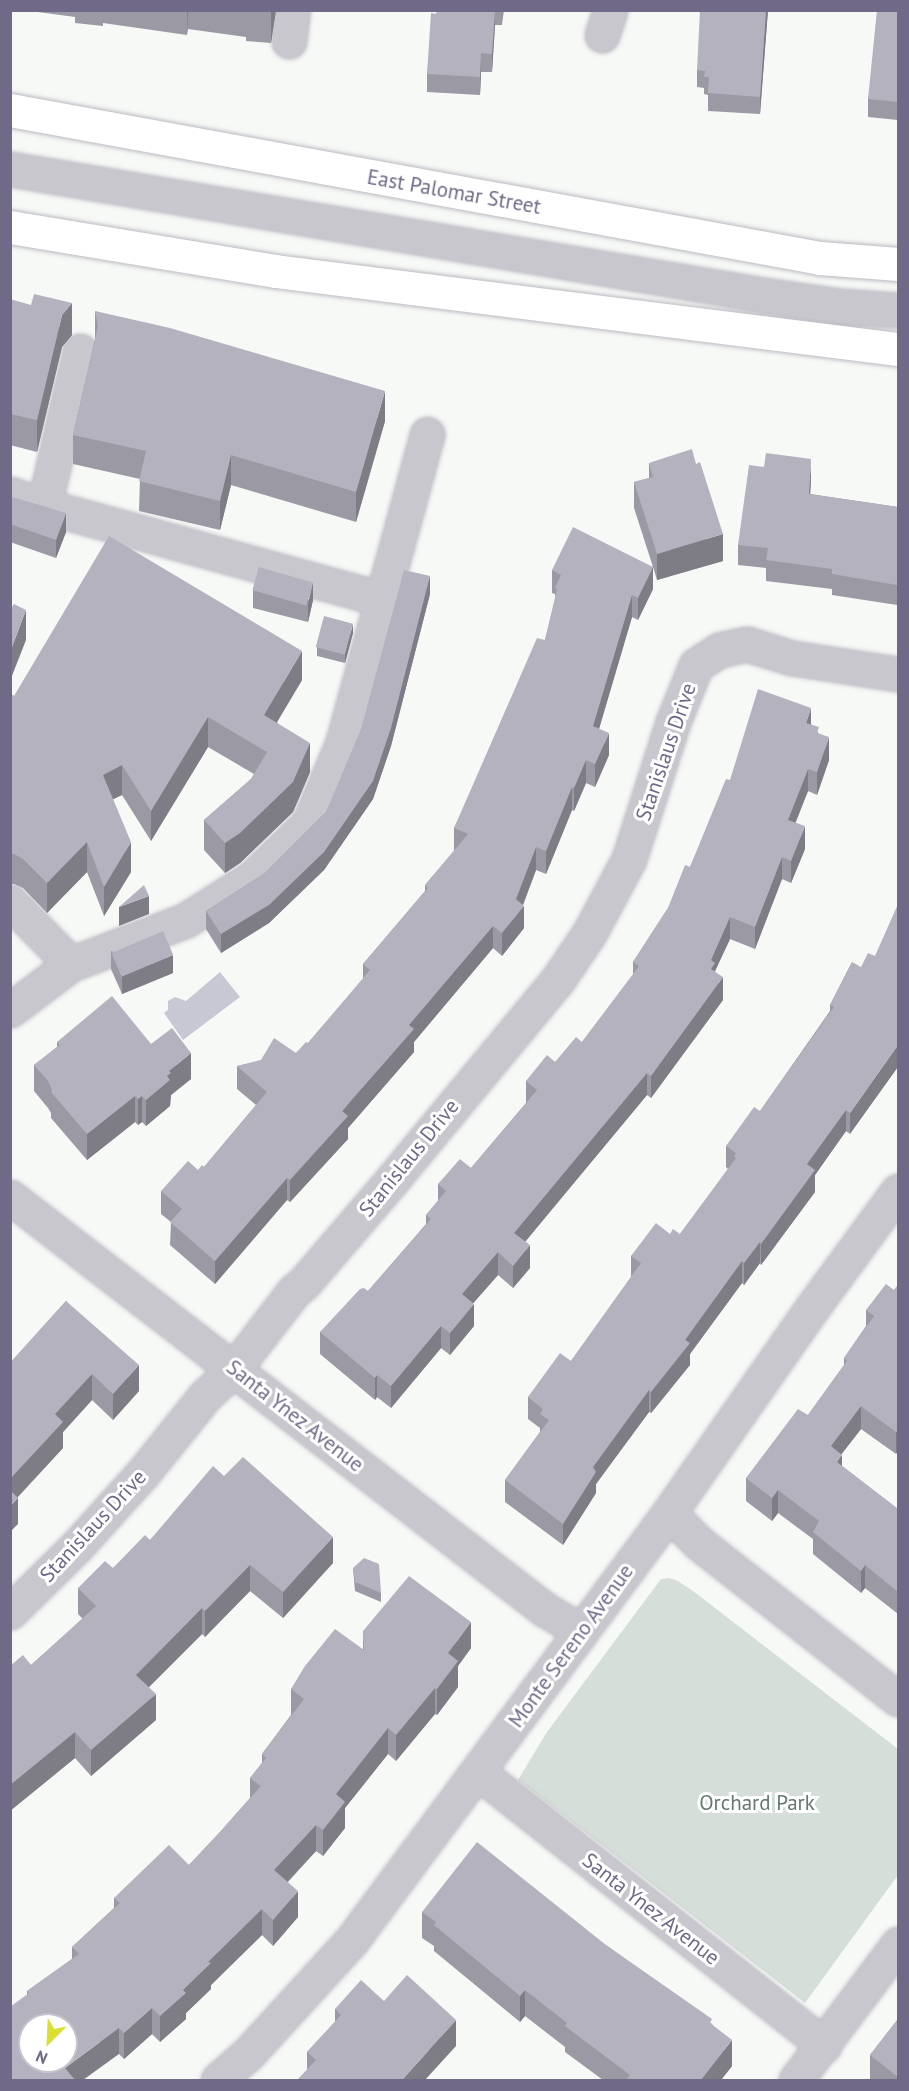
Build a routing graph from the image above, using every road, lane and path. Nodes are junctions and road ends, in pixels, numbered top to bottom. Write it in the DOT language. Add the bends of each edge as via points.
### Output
graph roads {
  1 [pos="10,110"];
  2 [pos="10,169"];
  3 [pos="10,227"];
  4 [pos="898,264"];
  5 [pos="898,310"];
  6 [pos="898,349"];
  7 [pos="80,351"];
  8 [pos="427,434"];
  9 [pos="10,494"];
  10 [pos="44,506"];
  11 [pos="381,599"];
  12 [pos="898,674"];
  13 [pos="10,902"];
  14 [pos="71,964"];
  15 [pos="10,1010"];
  16 [pos="898,1191"];
  17 [pos="10,1197"];
  18 [pos="234,1369"];
  19 [pos="669,1513"];
  20 [pos="10,1612"];
  21 [pos="581,1631"];
  22 [pos="898,1699"];
  23 [pos="478,1772"];
  24 [pos="898,1944"];
  25 [pos="824,2045"];
  26 [pos="218,2080"];
  27 [pos="796,2080"];
  1 -- 4 [label="main road, East Palomar Street" via="820,258"];
  2 -- 5 [label="street" via="764,295"];
  3 -- 6 [label="main road" via="274,271"];
  7 -- 10 [label="street"];
  8 -- 11 [label="street"];
  9 -- 10 [label="street"];
  10 -- 11 [label="street"];
  11 -- 14 [label="street" via="343,742 309,823 252,878 186,920"];
  12 -- 18 [label="street, Stanislaus Drive" via="792,658 747,644 719,650 696,665 673,722 629,859 590,932 559,978 392,1180 294,1291"];
  13 -- 14 [label="street"];
  14 -- 15 [label="street"];
  16 -- 19 [label="street, Monte Sereno Avenue"];
  17 -- 18 [label="street, Santa Ynez Avenue"];
  18 -- 20 [label="street, Stanislaus Drive" via="205,1396 77,1546"];
  18 -- 21 [label="street, Santa Ynez Avenue" via="544,1609"];
  19 -- 21 [label="street, Monte Sereno Avenue"];
  19 -- 22 [label="street" via="700,1544"];
  21 -- 23 [label="street, Monte Sereno Avenue"];
  23 -- 25 [label="street, Santa Ynez Avenue"];
  23 -- 26 [label="street, Monte Sereno Avenue" via="352,1940 247,2055"];
  24 -- 25 [label="street"];
  25 -- 27 [label="street"];
}
